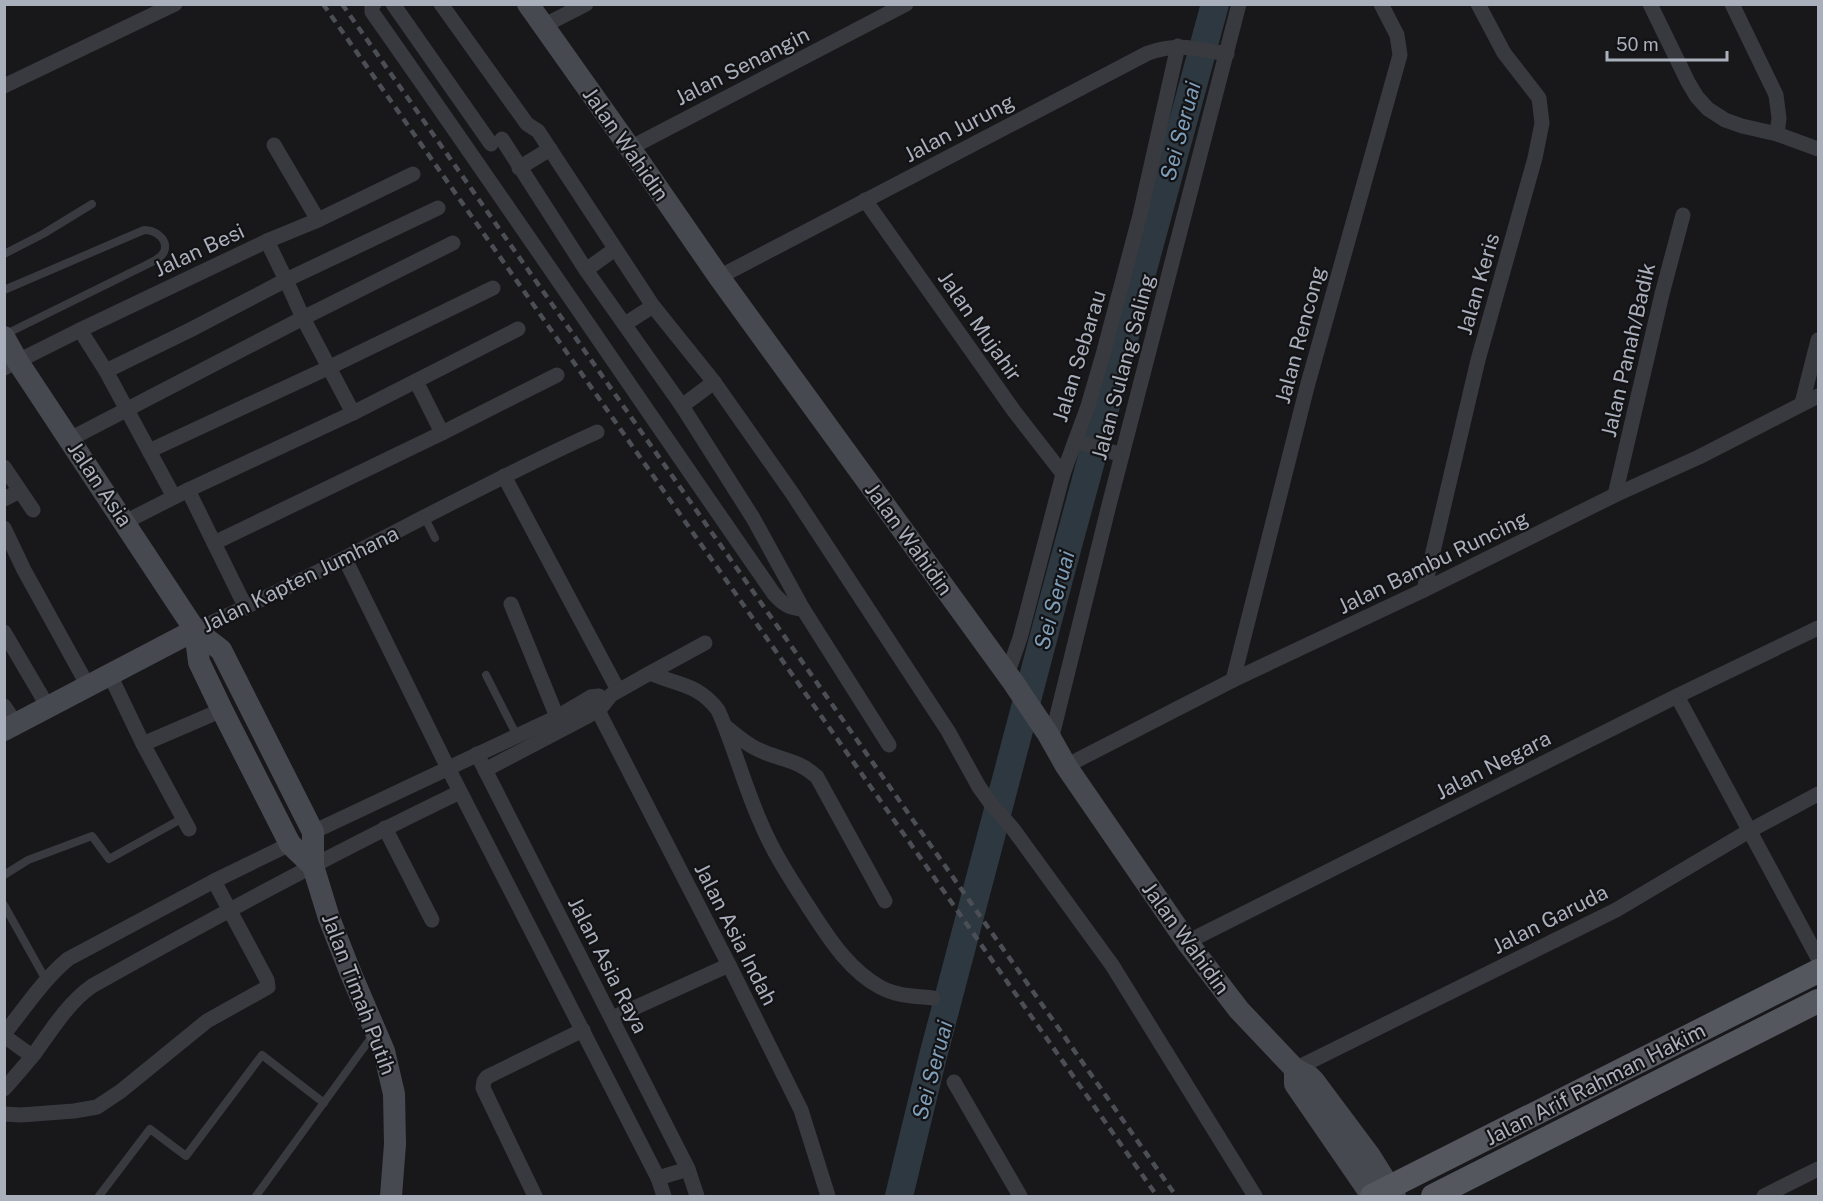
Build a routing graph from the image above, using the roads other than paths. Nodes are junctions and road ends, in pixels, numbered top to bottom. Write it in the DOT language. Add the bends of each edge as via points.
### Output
graph roads {
  1 [pos="175,4"];
  2 [pos="374,4"];
  3 [pos="393,4"];
  4 [pos="441,4"];
  5 [pos="528,4"];
  6 [pos="586,4"];
  7 [pos="906,4"];
  8 [pos="1239,4"];
  9 [pos="1382,4"];
  10 [pos="1478,4"];
  11 [pos="1650,4"];
  12 [pos="1732,4"];
  13 [pos="543,26"];
  14 [pos="1186,46"];
  15 [pos="1222,53"];
  16 [pos="4,86"];
  17 [pos="1777,134"];
  18 [pos="274,145"];
  19 [pos="549,148"];
  20 [pos="630,148"];
  21 [pos="1818,150"];
  22 [pos="519,168"];
  23 [pos="413,174"];
  24 [pos="865,200"];
  25 [pos="92,204"];
  26 [pos="438,208"];
  27 [pos="1683,215"];
  28 [pos="318,220"];
  29 [pos="267,241"];
  30 [pos="453,243"];
  31 [pos="615,249"];
  32 [pos="4,254"];
  33 [pos="586,270"];
  34 [pos="718,277"];
  35 [pos="286,280"];
  36 [pos="493,288"];
  37 [pos="4,290"];
  38 [pos="653,306"];
  39 [pos="303,318"];
  40 [pos="625,324"];
  41 [pos="518,329"];
  42 [pos="80,330"];
  43 [pos="4,336"];
  44 [pos="1818,340"];
  45 [pos="11,365"];
  46 [pos="330,367"];
  47 [pos="105,371"];
  48 [pos="557,375"];
  49 [pos="416,381"];
  50 [pos="714,382"];
  51 [pos="1818,396"];
  52 [pos="1802,403"];
  53 [pos="682,406"];
  54 [pos="127,409"];
  55 [pos="353,413"];
  56 [pos="597,432"];
  57 [pos="442,433"];
  58 [pos="70,439"];
  59 [pos="1080,443"];
  60 [pos="149,451"];
  61 [pos="1119,454"];
  62 [pos="4,467"];
  63 [pos="1063,474"];
  64 [pos="504,476"];
  65 [pos="20,490"];
  66 [pos="181,493"];
  67 [pos="1616,495"];
  68 [pos="4,499"];
  69 [pos="33,510"];
  70 [pos="425,518"];
  71 [pos="125,522"];
  72 [pos="4,528"];
  73 [pos="435,538"];
  74 [pos="214,543"];
  75 [pos="345,559"];
  76 [pos="1424,590"];
  77 [pos="511,604"];
  78 [pos="246,608"];
  79 [pos="803,609"];
  80 [pos="1818,628"];
  81 [pos="195,630"];
  82 [pos="4,632"];
  83 [pos="705,643"];
  84 [pos="651,673"];
  85 [pos="110,675"];
  86 [pos="486,675"];
  87 [pos="1010,679"];
  88 [pos="1233,680"];
  89 [pos="88,686"];
  90 [pos="614,693"];
  91 [pos="1677,696"];
  92 [pos="595,704"];
  93 [pos="48,707"];
  94 [pos="222,710"];
  95 [pos="557,717"];
  96 [pos="8,720"];
  97 [pos="726,727"];
  98 [pos="517,736"];
  99 [pos="1049,737"];
  100 [pos="143,744"];
  101 [pos="889,745"];
  102 [pos="477,754"];
  103 [pos="1066,766"];
  104 [pos="448,768"];
  105 [pos="485,770"];
  106 [pos="460,792"];
  107 [pos="1818,794"];
  108 [pos="186,824"];
  109 [pos="385,828"];
  110 [pos="1749,831"];
  111 [pos="313,832"];
  112 [pos="290,844"];
  113 [pos="313,866"];
  114 [pos="4,875"];
  115 [pos="214,881"];
  116 [pos="885,902"];
  117 [pos="4,905"];
  118 [pos="230,911"];
  119 [pos="432,920"];
  120 [pos="1187,942"];
  121 [pos="1818,958"];
  122 [pos="729,965"];
  123 [pos="1818,971"];
  124 [pos="46,980"];
  125 [pos="933,998"];
  126 [pos="1818,1001"];
  127 [pos="612,1018"];
  128 [pos="583,1029"];
  129 [pos="376,1032"];
  130 [pos="4,1035"];
  131 [pos="32,1056"];
  132 [pos="1295,1069"];
  133 [pos="954,1082"];
  134 [pos="4,1089"];
  135 [pos="324,1103"];
  136 [pos="4,1114"];
  137 [pos="688,1169"];
  138 [pos="1818,1169"];
  139 [pos="658,1178"];
  140 [pos="1380,1195"];
  141 [pos="99,1197"];
  142 [pos="256,1197"];
  143 [pos="391,1197"];
  144 [pos="535,1197"];
  145 [pos="664,1197"];
  146 [pos="697,1197"];
  147 [pos="828,1197"];
  148 [pos="1020,1197"];
  149 [pos="1255,1197"];
  150 [pos="1433,1197"];
  151 [pos="1764,1197"];
  1 -- 16 [label="street"];
  2 -- 79 [label="street" via="372,12 774,594 790,608"];
  3 -- 22 [label="street"];
  4 -- 19 [label="street" via="527,124 538,131"];
  5 -- 13 [label="street, Jalan Wahidin"];
  6 -- 13 [label="street"];
  7 -- 20 [label="street, Jalan Senangin"];
  8 -- 15 [label="street, Jalan Sulang Saling"];
  9 -- 88 [label="street, Jalan Rencong" via="1397,35 1400,55 1307,387"];
  10 -- 76 [label="street, Jalan Keris" via="1504,53 1539,98 1542,123 1478,360"];
  11 -- 17 [label="street" via="1688,82 1708,109 1725,120"];
  12 -- 17 [label="street" via="1776,95"];
  13 -- 20 [label="street, Jalan Wahidin"];
  14 -- 15 [label="street, Jalan Jurung"];
  14 -- 24 [label="street, Jalan Jurung" via="1168,46 1148,53"];
  14 -- 59 [label="street, Jalan Sebarau"];
  15 -- 61 [label="street, Jalan Sulang Saling"];
  17 -- 21 [label="street"];
  18 -- 28 [label="street"];
  19 -- 22 [label="street"];
  19 -- 31 [label="street"];
  20 -- 34 [label="street, Jalan Wahidin"];
  22 -- 33 [label="street"];
  23 -- 28 [label="street, Jalan Besi"];
  24 -- 34 [label="street, Jalan Jurung"];
  24 -- 63 [label="street, Jalan Mujahir"];
  25 -- 32 [label="lane"];
  26 -- 35 [label="street"];
  27 -- 67 [label="street, Jalan Panah/Badik"];
  28 -- 29 [label="street, Jalan Besi"];
  29 -- 35 [label="street"];
  29 -- 42 [label="street, Jalan Besi"];
  30 -- 39 [label="street"];
  31 -- 33 [label="street"];
  31 -- 38 [label="street"];
  33 -- 40 [label="street"];
  34 -- 87 [label="street, Jalan Wahidin"];
  35 -- 39 [label="street"];
  35 -- 47 [label="street"];
  36 -- 46 [label="street"];
  37 -- 43 [label="lane" via="144,230 157,232 164,244 162,255 148,264"];
  38 -- 40 [label="street"];
  38 -- 50 [label="street"];
  39 -- 46 [label="street"];
  39 -- 54 [label="street"];
  40 -- 53 [label="street"];
  41 -- 49 [label="street"];
  42 -- 45 [label="street, Jalan Besi"];
  42 -- 47 [label="street"];
  43 -- 45 [label="street, Jalan Asia"];
  44 -- 52 [label="street"];
  45 -- 58 [label="street, Jalan Asia"];
  46 -- 55 [label="street"];
  46 -- 60 [label="street"];
  47 -- 54 [label="street"];
  48 -- 57 [label="street"];
  49 -- 55 [label="street"];
  49 -- 57 [label="street"];
  50 -- 53 [label="street"];
  50 -- 149 [label="street" via="948,731 979,787 1118,974"];
  51 -- 52 [label="street, Jalan Bambu Runcing"];
  52 -- 67 [label="street, Jalan Bambu Runcing"];
  53 -- 79 [label="street" via="753,518"];
  54 -- 58 [label="street"];
  54 -- 60 [label="street"];
  55 -- 66 [label="street"];
  56 -- 64 [label="street, Jalan Kapten Jumhana"];
  57 -- 74 [label="street"];
  58 -- 71 [label="street, Jalan Asia"];
  59 -- 61 [label="street"];
  59 -- 63 [label="street, Jalan Sebarau"];
  60 -- 66 [label="street"];
  61 -- 99 [label="street, Jalan Sulang Saling"];
  62 -- 65 [label="street"];
  63 -- 87 [label="street, Jalan Sebarau"];
  64 -- 70 [label="street, Jalan Kapten Jumhana"];
  64 -- 90 [label="street"];
  65 -- 68 [label="street"];
  65 -- 69 [label="street"];
  66 -- 71 [label="street"];
  66 -- 74 [label="street"];
  67 -- 76 [label="street, Jalan Bambu Runcing"];
  70 -- 73 [label="lane"];
  70 -- 75 [label="street, Jalan Kapten Jumhana"];
  71 -- 81 [label="street, Jalan Asia"];
  72 -- 89 [label="street"];
  74 -- 78 [label="street"];
  75 -- 78 [label="street, Jalan Kapten Jumhana"];
  75 -- 104 [label="street"];
  76 -- 88 [label="street, Jalan Bambu Runcing"];
  77 -- 95 [label="street"];
  78 -- 81 [label="street, Jalan Kapten Jumhana"];
  79 -- 101 [label="street"];
  80 -- 91 [label="street, Jalan Negara"];
  81 -- 85 [label="street, Jalan Kapten Jumhana"];
  81 -- 94 [label="street, Jalan Asia" via="199,662"];
  81 -- 111 [label="street, Jalan Asia" via="222,650"];
  82 -- 93 [label="street"];
  83 -- 84 [label="street"];
  84 -- 90 [label="street"];
  84 -- 97 [label="street" via="695,688 708,697"];
  85 -- 89 [label="street, Jalan Kapten Jumhana"];
  85 -- 100 [label="street"];
  86 -- 98 [label="lane"];
  87 -- 99 [label="street, Jalan Wahidin"];
  88 -- 103 [label="street, Jalan Bambu Runcing"];
  89 -- 93 [label="street, Jalan Kapten Jumhana"];
  90 -- 92 [label="street"];
  91 -- 110 [label="street"];
  91 -- 120 [label="street, Jalan Negara"];
  92 -- 95 [label="street"];
  92 -- 105 [label="street"];
  92 -- 122 [label="street, Jalan Asia Indah"];
  93 -- 96 [label="street, Jalan Kapten Jumhana"];
  94 -- 100 [label="street"];
  94 -- 112 [label="street, Jalan Asia"];
  95 -- 98 [label="street"];
  97 -- 116 [label="street" via="756,749 798,763 816,777"];
  97 -- 125 [label="street" via="773,850 846,961 894,993"];
  98 -- 102 [label="street"];
  99 -- 103 [label="street, Jalan Wahidin"];
  100 -- 108 [label="street"];
  102 -- 104 [label="street"];
  102 -- 105 [label="street, Jalan Asia Raya"];
  103 -- 120 [label="street, Jalan Wahidin"];
  104 -- 106 [label="street"];
  104 -- 111 [label="street"];
  105 -- 127 [label="street, Jalan Asia Raya"];
  106 -- 109 [label="street"];
  106 -- 128 [label="street"];
  107 -- 110 [label="street, Jalan Garuda"];
  108 -- 114 [label="lane" via="109,859 92,836 28,861"];
  109 -- 113 [label="street"];
  109 -- 119 [label="street"];
  110 -- 121 [label="street"];
  110 -- 132 [label="street, Jalan Garuda" via="1616,910"];
  111 -- 113 [label="street, Jalan Timah Putih"];
  112 -- 113 [label="street, Jalan Timah Putih"];
  112 -- 115 [label="street"];
  113 -- 118 [label="street"];
  113 -- 129 [label="street, Jalan Timah Putih" via="329,918"];
  115 -- 118 [label="street"];
  115 -- 124 [label="street" via="81,951"];
  117 -- 124 [label="lane"];
  118 -- 131 [label="street" via="81,994"];
  118 -- 136 [label="street" via="267,980 265,990 207,1021 97,1107"];
  120 -- 132 [label="street, Jalan Wahidin" via="1239,1010"];
  122 -- 127 [label="street"];
  122 -- 147 [label="street, Jalan Asia Indah" via="801,1110"];
  123 -- 140 [label="main road, Jalan Arif Rahman Hakim"];
  124 -- 130 [label="street"];
  126 -- 150 [label="main road, Jalan Arif Rahman Hakim"];
  127 -- 137 [label="street, Jalan Asia Raya"];
  128 -- 139 [label="street"];
  128 -- 144 [label="street" via="484,1080 483,1088"];
  129 -- 135 [label="lane"];
  129 -- 143 [label="street, Jalan Timah Putih" via="394,1094"];
  130 -- 131 [label="street"];
  131 -- 134 [label="street"];
  132 -- 140 [label="street, Jalan Wahidin" via="1294,1084"];
  133 -- 148 [label="street"];
  135 -- 141 [label="lane" via="262,1055 186,1156 150,1129"];
  135 -- 142 [label="lane"];
  137 -- 139 [label="street"];
  137 -- 146 [label="street, Jalan Asia Raya"];
  138 -- 151 [label="street"];
  139 -- 145 [label="street"];
}
